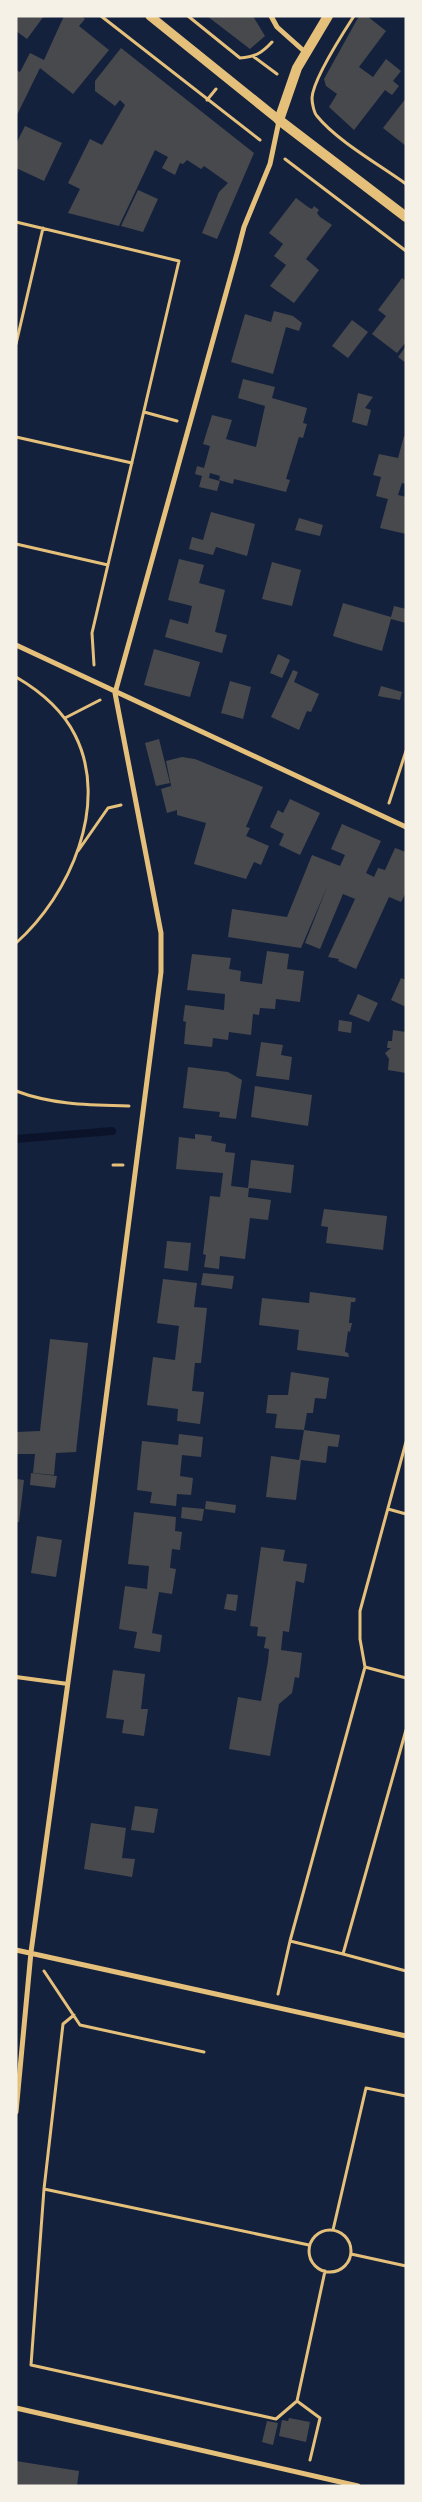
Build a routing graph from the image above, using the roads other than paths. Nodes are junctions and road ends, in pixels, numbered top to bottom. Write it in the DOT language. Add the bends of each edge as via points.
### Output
graph roads {
  1 [pos="150,16"];
  2 [pos="271,16"];
  3 [pos="328,16"];
  4 [pos="305,52"];
  5 [pos="279,120"];
  6 [pos="406,217"];
  7 [pos="16,645"];
  8 [pos="115,693"];
  9 [pos="406,827"];
  10 [pos="16,1677"];
  11 [pos="68,1684"];
  12 [pos="16,1950"];
  13 [pos="31,1952"];
  14 [pos="406,2036"];
  15 [pos="16,2112"];
  16 [pos="16,2408"];
  17 [pos="358,2486"];
  1 -- 5 [label="street"];
  2 -- 4 [label="street" via="277,27"];
  3 -- 4 [label="main road"];
  4 -- 5 [label="main road" via="290,84"];
  5 -- 6 [label="main road"];
  5 -- 8 [label="street" via="270,164 244,227"];
  7 -- 8 [label="street"];
  8 -- 9 [label="street"];
  8 -- 11 [label="street" via="161,933 161,972"];
  10 -- 11 [label="lane"];
  11 -- 13 [label="street"];
  12 -- 13 [label="street"];
  13 -- 14 [label="street"];
  13 -- 15 [label="street"];
  16 -- 17 [label="street"];
}
